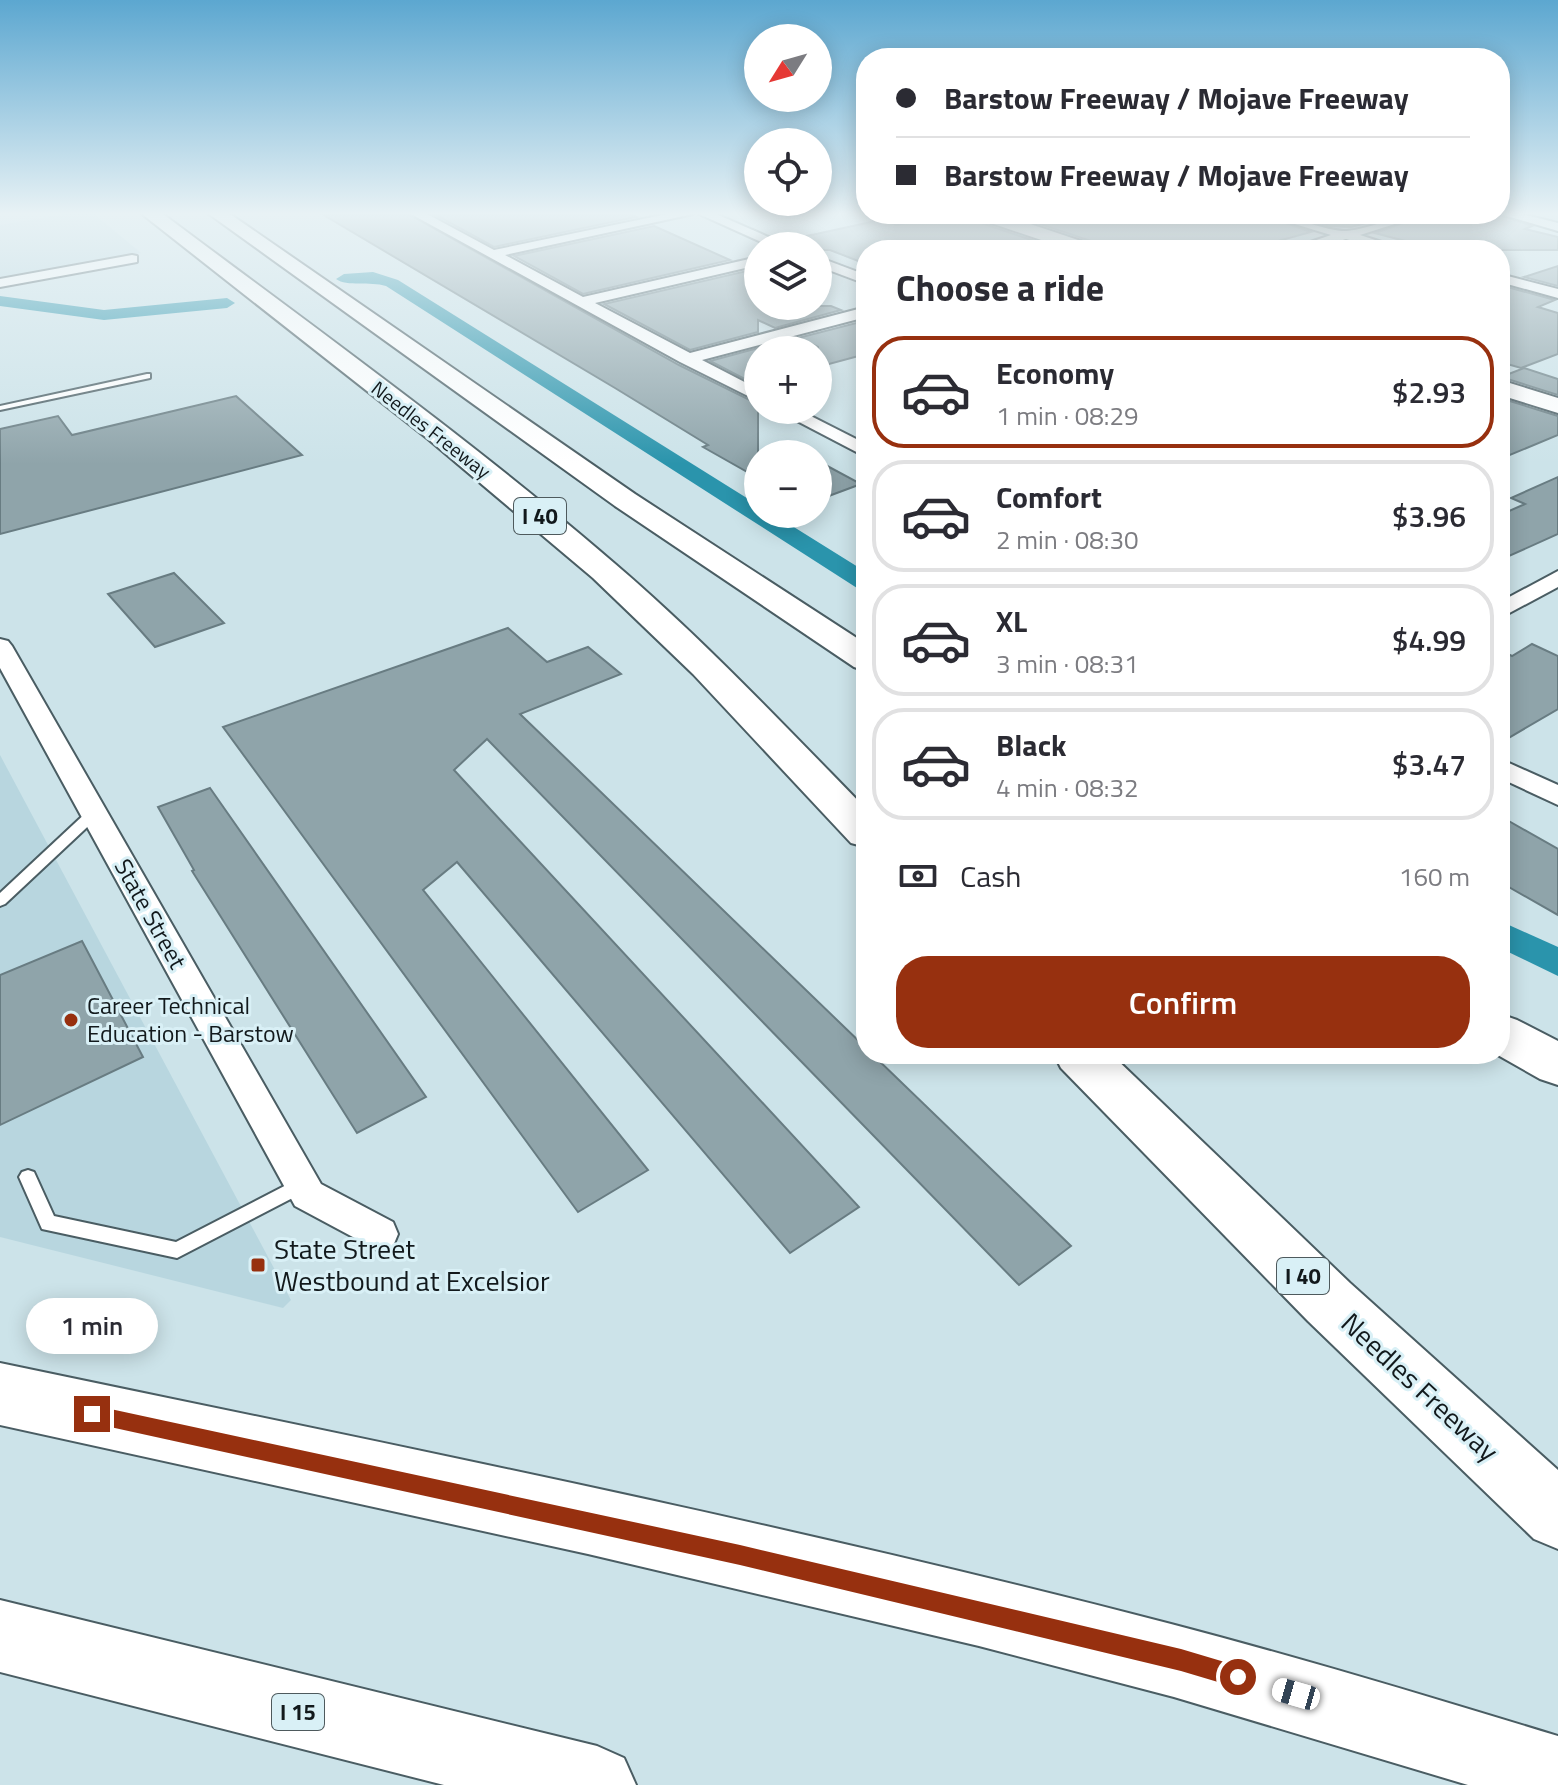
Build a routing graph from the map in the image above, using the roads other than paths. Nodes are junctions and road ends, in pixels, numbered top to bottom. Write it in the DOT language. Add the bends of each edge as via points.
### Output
graph roads {
  1 [pos="259,297"];
  2 [pos="336,297"];
  3 [pos="571,297"];
  4 [pos="600,297"];
  5 [pos="580,302"];
  6 [pos="856,315"];
  7 [pos="686,359"];
  8 [pos="147,376"];
  9 [pos="744,389"];
  10 [pos="1510,390"];
  11 [pos="1558,406"];
  12 [pos="0,408"];
  13 [pos="813,424"];
  14 [pos="856,446"];
  15 [pos="1558,578"];
  16 [pos="1510,605"];
  17 [pos="0,646"];
  18 [pos="856,653"];
  19 [pos="1510,772"];
  20 [pos="1558,796"];
  21 [pos="94,813"];
  22 [pos="856,823"];
  23 [pos="0,901"];
  24 [pos="1510,1039"];
  25 [pos="1089,1064"];
  26 [pos="1558,1065"];
  27 [pos="28,1177"];
  28 [pos="303,1185"];
  29 [pos="379,1234"];
  30 [pos="0,1394"];
  31 [pos="1545,1504"];
  32 [pos="0,1636"];
  33 [pos="1558,1775"];
  34 [pos="597,1785"];
  1 -- 22 [label="highway, Needles Freeway / I 40" via="492,477 607,574"];
  2 -- 18 [label="highway, I 40" via="613,492"];
  3 -- 5 [label="street"];
  4 -- 5 [label="street"];
  5 -- 7 [label="street"];
  6 -- 7 [label="street"];
  7 -- 9 [label="street"];
  8 -- 12 [label="lane"];
  10 -- 11 [label="main road"];
  13 -- 14 [label="street"];
  15 -- 16 [label="street"];
  17 -- 21 [label="street, State Street"];
  19 -- 20 [label="street"];
  21 -- 23 [label="lane"];
  21 -- 28 [label="street, State Street"];
  24 -- 26 [label="highway"];
  25 -- 31 [label="highway, Needles Freeway / I 40" via="1329,1302"];
  27 -- 28 [label="lane" via="48,1223 177,1250"];
  28 -- 29 [label="street, State Street" via="308,1195"];
  30 -- 33 [label="highway" via="740,1555 1181,1660"];
  32 -- 34 [label="highway, I 15"];
}
